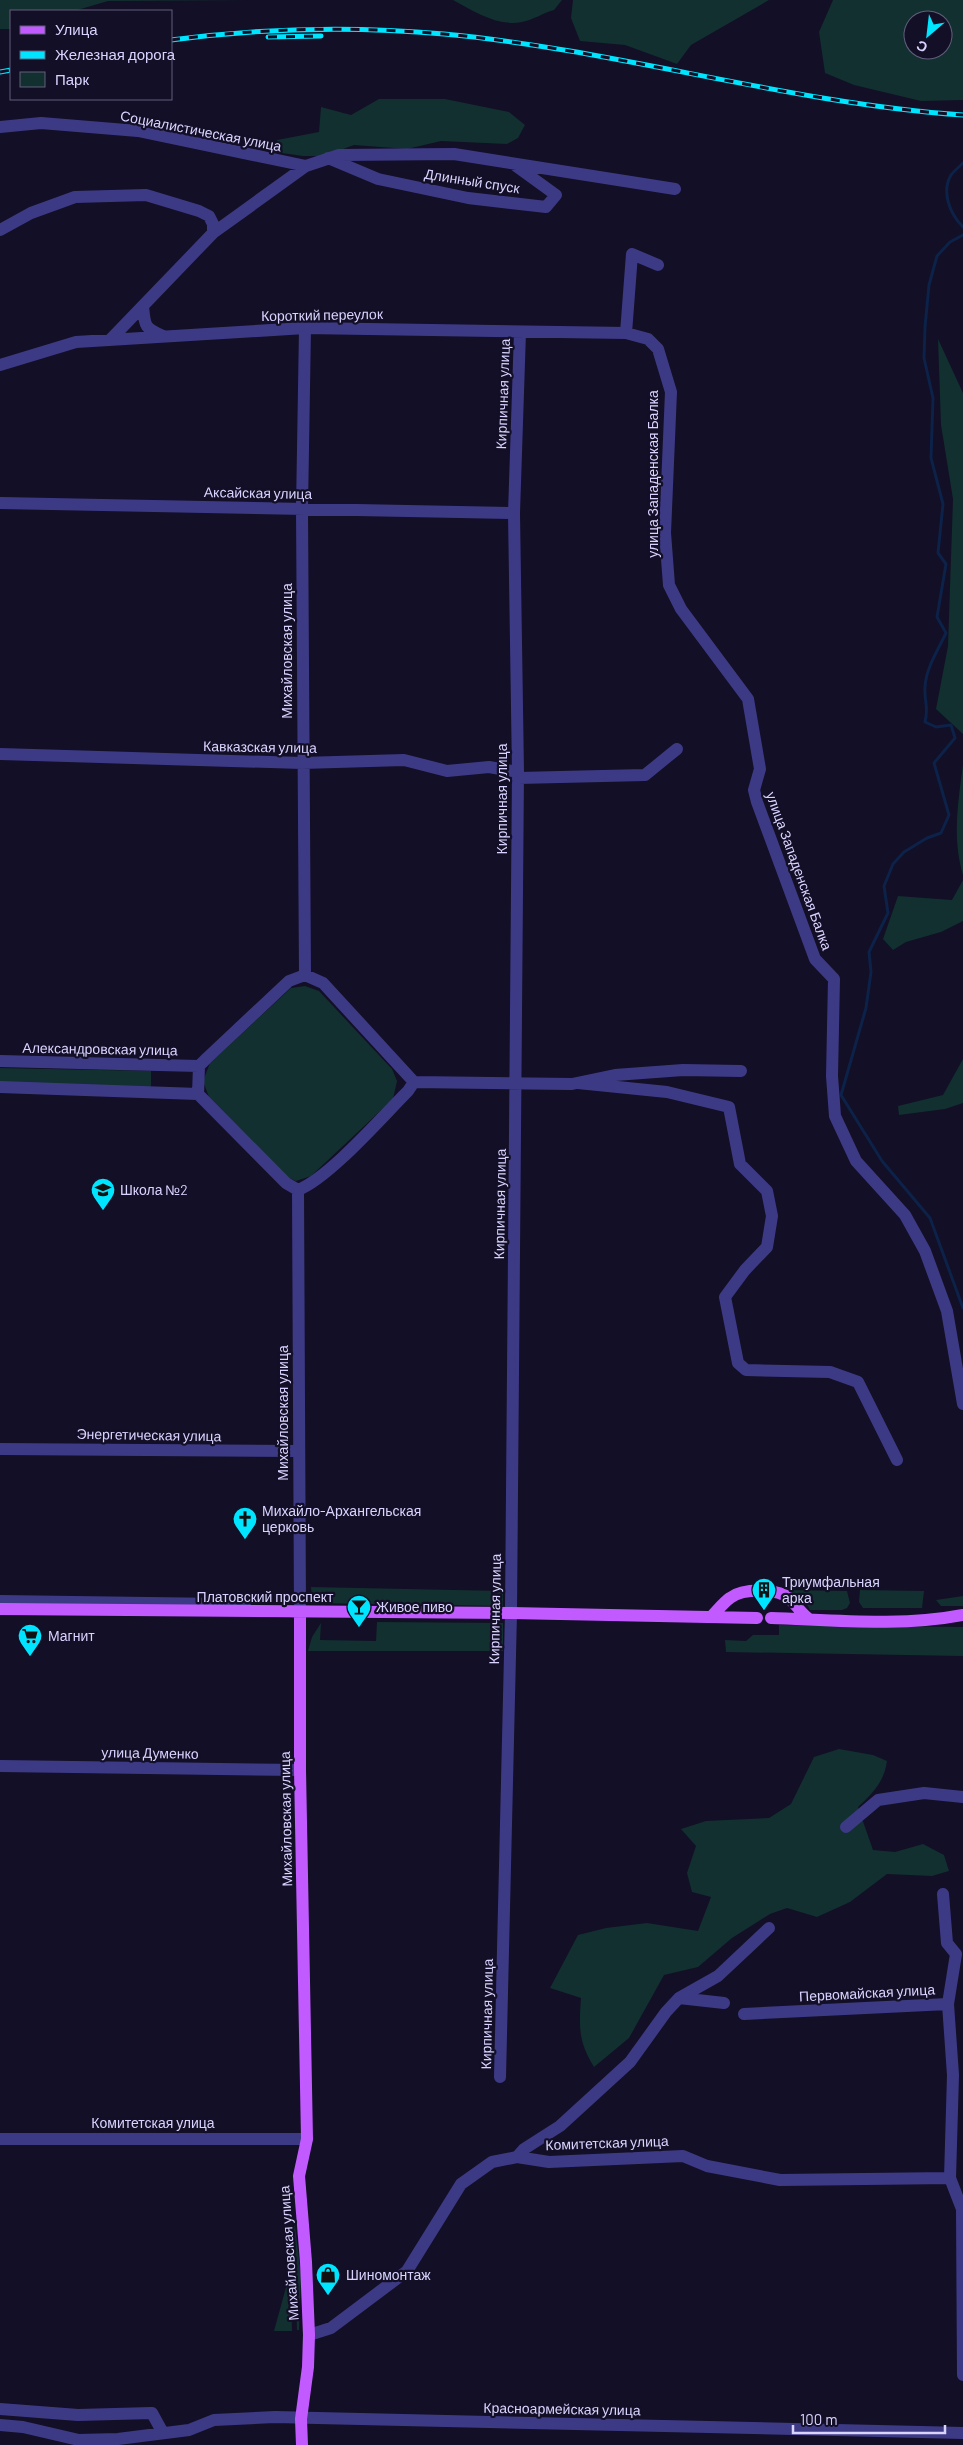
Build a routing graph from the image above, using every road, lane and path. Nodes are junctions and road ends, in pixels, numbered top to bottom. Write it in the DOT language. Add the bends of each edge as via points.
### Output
graph roads {
  1 [pos="0,127"];
  2 [pos="328,158"];
  3 [pos="513,164"];
  4 [pos="306,166"];
  5 [pos="675,189"];
  6 [pos="0,230"];
  7 [pos="213,233"];
  8 [pos="658,265"];
  9 [pos="143,306"];
  10 [pos="306,328"];
  11 [pos="520,332"];
  12 [pos="626,333"];
  13 [pos="163,336"];
  14 [pos="110,340"];
  15 [pos="648,340"];
  16 [pos="0,365"];
  17 [pos="0,503"];
  18 [pos="302,509"];
  19 [pos="514,513"];
  20 [pos="677,749"];
  21 [pos="0,754"];
  22 [pos="302,764"];
  23 [pos="518,775"];
  24 [pos="305,975"];
  25 [pos="0,1061"];
  26 [pos="200,1066"];
  27 [pos="741,1071"];
  28 [pos="414,1082"];
  29 [pos="516,1082"];
  30 [pos="578,1083"];
  31 [pos="0,1087"];
  32 [pos="198,1094"];
  33 [pos="298,1190"];
  34 [pos="963,1404"];
  35 [pos="0,1449"];
  36 [pos="298,1452"];
  37 [pos="897,1460"];
  38 [pos="0,1601"];
  39 [pos="0,1609"];
  40 [pos="300,1612"];
  41 [pos="511,1612"];
  42 [pos="963,1615"];
  43 [pos="711,1617"];
  44 [pos="757,1618"];
  45 [pos="771,1618"];
  46 [pos="809,1619"];
  47 [pos="0,1766"];
  48 [pos="300,1770"];
  49 [pos="963,1796"];
  50 [pos="846,1827"];
  51 [pos="943,1894"];
  52 [pos="769,1928"];
  53 [pos="963,1982"];
  54 [pos="951,1987"];
  55 [pos="679,1998"];
  56 [pos="724,2003"];
  57 [pos="948,2004"];
  58 [pos="744,2014"];
  59 [pos="500,2076"];
  60 [pos="0,2139"];
  61 [pos="307,2139"];
  62 [pos="521,2153"];
  63 [pos="950,2178"];
  64 [pos="309,2336"];
  65 [pos="963,2375"];
  66 [pos="0,2410"];
  67 [pos="301,2419"];
  68 [pos="0,2425"];
  69 [pos="163,2433"];
  70 [pos="963,2433"];
  71 [pos="302,2445"];
  1 -- 4 [label="street, Социалистическая улица" via="41,123 138,131"];
  2 -- 3 [label="street, Длинный спуск" via="339,155 454,154"];
  2 -- 3 [label="street, Длинный спуск" via="378,179 468,198 546,208 556,195"];
  2 -- 4 [label="street, Длинный спуск"];
  3 -- 5 [label="street, Длинный спуск"];
  4 -- 7 [label="street, Длинный спуск"];
  6 -- 7 [label="street" via="31,212 75,197 146,195 209,216"];
  7 -- 9 [label="street, Длинный спуск"];
  8 -- 12 [label="street" via="632,254"];
  9 -- 13 [label="street" via="144,324"];
  9 -- 14 [label="street, Длинный спуск"];
  10 -- 11 [label="street, Короткий переулок"];
  10 -- 13 [label="street, Короткий переулок"];
  10 -- 18 [label="street, Михайловская улица"];
  11 -- 12 [label="street, Короткий переулок"];
  11 -- 19 [label="street, Кирпичная улица"];
  12 -- 15 [label="street, Короткий переулок"];
  13 -- 14 [label="street, Короткий переулок"];
  14 -- 16 [label="street, Короткий переулок" via="76,342"];
  15 -- 34 [label="street, улица Западенская Балка" via="658,349 671,392 665,533 669,585 681,609 748,699 760,768 754,790 757,802 815,959 834,979 832,1076 835,1116 856,1161 905,1215 925,1252 947,1311"];
  17 -- 18 [label="street, Аксайская улица"];
  18 -- 19 [label="street, Аксайская улица"];
  18 -- 22 [label="street, Михайловская улица"];
  19 -- 23 [label="street, Кирпичная улица"];
  20 -- 23 [label="street, Кавказская улица" via="645,774"];
  21 -- 22 [label="street, Кавказская улица"];
  22 -- 23 [label="street, Кавказская улица" via="404,760 447,771 489,767"];
  22 -- 24 [label="street, Михайловская улица"];
  23 -- 29 [label="street, Кирпичная улица"];
  24 -- 26 [label="street" via="289,981"];
  24 -- 28 [label="street" via="322,983"];
  25 -- 26 [label="street, Александровская улица"];
  26 -- 32 [label="street"];
  27 -- 30 [label="street" via="683,1070"];
  28 -- 29 [label="street"];
  28 -- 33 [label="street" via="332,1166 311,1185"];
  29 -- 30 [label="street"];
  29 -- 41 [label="street, Кирпичная улица"];
  30 -- 37 [label="street" via="667,1092 729,1107 740,1164 768,1191 772,1216 767,1247 725,1297 738,1363 746,1370 830,1372 858,1382"];
  31 -- 32 [label="street"];
  32 -- 33 [label="street" via="286,1184"];
  33 -- 36 [label="street, Михайловская улица"];
  35 -- 36 [label="street, Энергетическая улица"];
  36 -- 40 [label="street, Михайловская улица"];
  38 -- 40 [label="street" via="222,1604"];
  39 -- 40 [label="main road, Платовский проспект"];
  40 -- 41 [label="main road, Платовский проспект"];
  40 -- 48 [label="main road, Михайловская улица"];
  41 -- 43 [label="main road, Платовский проспект"];
  41 -- 59 [label="street, Кирпичная улица"];
  42 -- 46 [label="main road" via="882,1621"];
  43 -- 44 [label="main road, Платовский проспект"];
  43 -- 46 [label="main road" via="732,1596 756,1591 780,1592"];
  45 -- 46 [label="main road"];
  47 -- 48 [label="street, улица Думенко"];
  48 -- 61 [label="main road, Михайловская улица"];
  49 -- 50 [label="street" via="924,1793 878,1800"];
  51 -- 54 [label="street" via="947,1944 956,1954"];
  52 -- 55 [label="street" via="718,1976"];
  53 -- 54 [label="street"];
  54 -- 57 [label="street"];
  55 -- 56 [label="street"];
  55 -- 62 [label="street" via="630,2062 560,2126"];
  57 -- 58 [label="street, Первомайская улица"];
  57 -- 63 [label="street, Первомайская улица" via="953,2075"];
  60 -- 61 [label="street, Комитетская улица"];
  61 -- 64 [label="main road, Михайловская улица" via="299,2176"];
  62 -- 63 [label="street, Комитетская улица" via="549,2162 683,2156 707,2166 780,2180"];
  62 -- 64 [label="street, Комитетская улица" via="492,2162 461,2184 407,2271 331,2328"];
  63 -- 65 [label="street, Первомайская улица" via="962,2209"];
  64 -- 67 [label="main road, Михайловская улица"];
  66 -- 69 [label="street" via="78,2415 152,2413"];
  67 -- 69 [label="street, Красноармейская улица" via="214,2420 189,2430"];
  67 -- 70 [label="street, Красноармейская улица"];
  67 -- 71 [label="main road, Михайловская улица"];
  68 -- 69 [label="street, Красноармейская улица" via="79,2440"];
}
